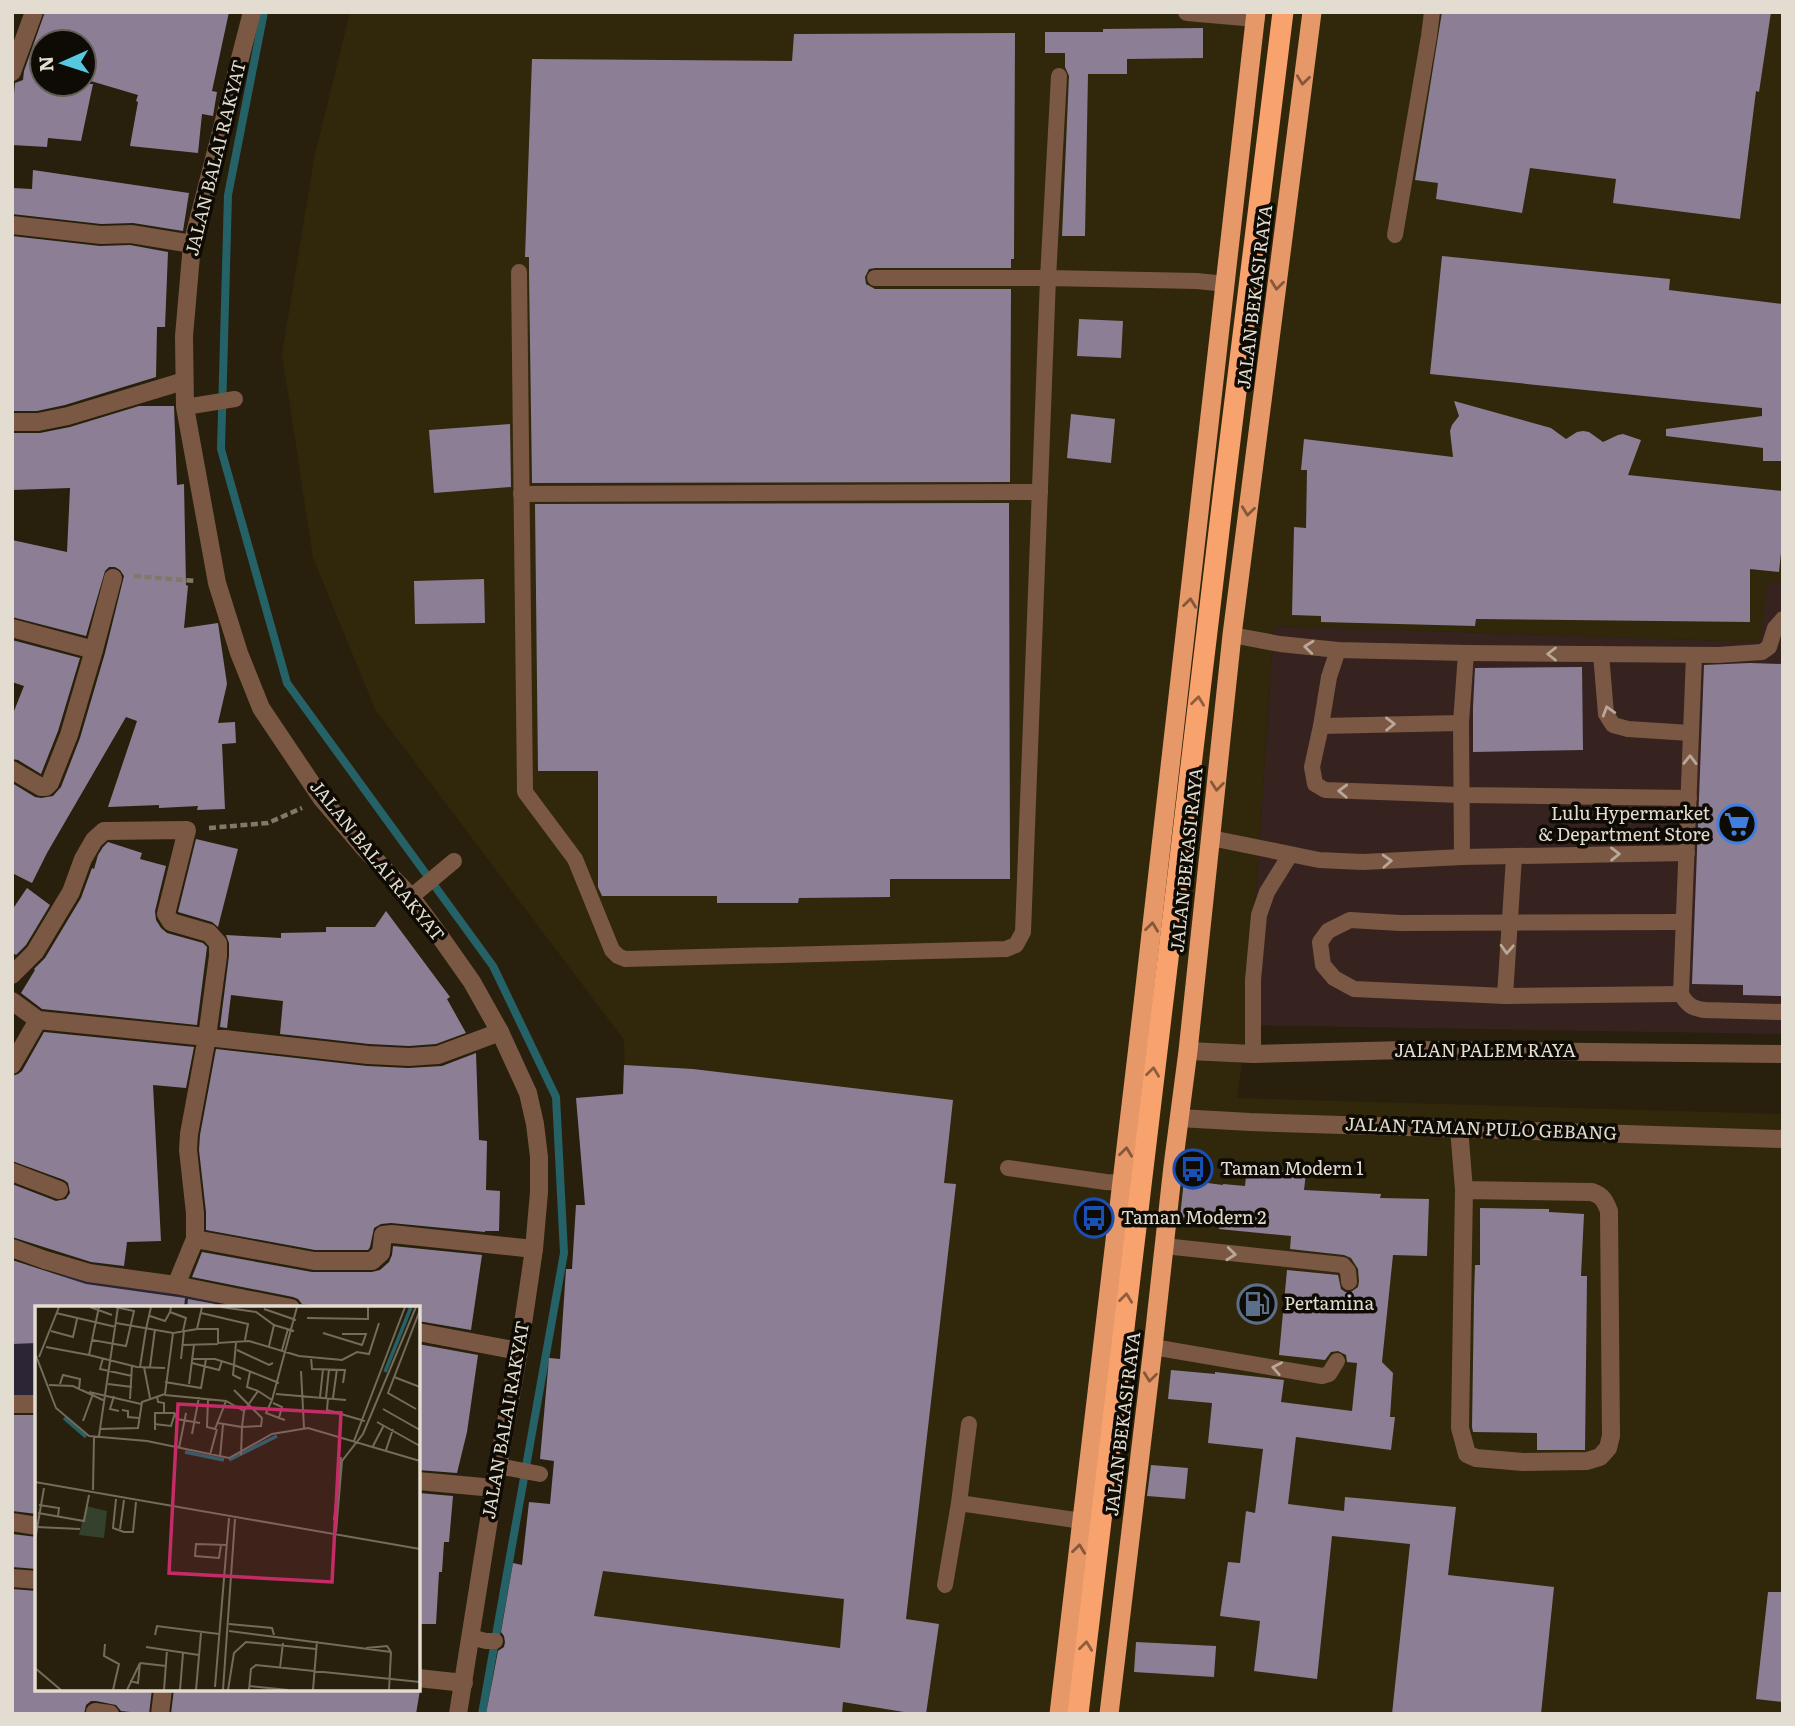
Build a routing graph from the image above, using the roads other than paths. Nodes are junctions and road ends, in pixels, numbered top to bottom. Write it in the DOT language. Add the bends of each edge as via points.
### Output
graph roads {
  1 [pos="34,12"];
  2 [pos="252,12"];
  3 [pos="1187,12"];
  4 [pos="1283,12"];
  5 [pos="1312,12"];
  6 [pos="1432,12"];
  7 [pos="1256,15"];
  8 [pos="12,72"];
  9 [pos="1059,76"];
  10 [pos="1235,204"];
  11 [pos="1286,218"];
  12 [pos="12,225"];
  13 [pos="1395,235"];
  14 [pos="192,244"];
  15 [pos="519,272"];
  16 [pos="875,278"];
  17 [pos="1048,278"];
  18 [pos="1226,284"];
  19 [pos="184,382"];
  20 [pos="232,399"];
  21 [pos="192,405"];
  22 [pos="12,422"];
  23 [pos="1040,492"];
  24 [pos="521,494"];
  25 [pos="113,578"];
  26 [pos="1783,619"];
  27 [pos="12,628"];
  28 [pos="1232,635"];
  29 [pos="94,650"];
  30 [pos="1339,650"];
  31 [pos="1466,653"];
  32 [pos="1601,654"];
  33 [pos="1694,655"];
  34 [pos="1461,723"];
  35 [pos="1321,726"];
  36 [pos="1175,730"];
  37 [pos="1690,733"];
  38 [pos="1222,738"];
  39 [pos="12,770"];
  40 [pos="1461,795"];
  41 [pos="1689,798"];
  42 [pos="1211,838"];
  43 [pos="1687,853"];
  44 [pos="1290,855"];
  45 [pos="1514,856"];
  46 [pos="1462,858"];
  47 [pos="452,863"];
  48 [pos="415,893"];
  49 [pos="1683,922"];
  50 [pos="1509,923"];
  51 [pos="12,975"];
  52 [pos="1681,995"];
  53 [pos="1505,996"];
  54 [pos="12,1001"];
  55 [pos="1143,1004"];
  56 [pos="1192,1010"];
  57 [pos="1783,1012"];
  58 [pos="38,1020"];
  59 [pos="500,1032"];
  60 [pos="206,1037"];
  61 [pos="1188,1051"];
  62 [pos="1253,1054"];
  63 [pos="1783,1054"];
  64 [pos="12,1065"];
  65 [pos="1179,1118"];
  66 [pos="1459,1128"];
  67 [pos="1783,1139"];
  68 [pos="1008,1168"];
  69 [pos="12,1172"];
  70 [pos="1122,1183"];
  71 [pos="59,1190"];
  72 [pos="1464,1190"];
  73 [pos="195,1239"];
  74 [pos="1164,1246"];
  75 [pos="12,1248"];
  76 [pos="534,1249"];
  77 [pos="1349,1282"];
  78 [pos="176,1286"];
  79 [pos="239,1303"];
  80 [pos="270,1306"];
  81 [pos="420,1332"];
  82 [pos="1153,1347"];
  83 [pos="519,1351"];
  84 [pos="1337,1361"];
  85 [pos="12,1404"];
  86 [pos="35,1404"];
  87 [pos="969,1424"];
  88 [pos="507,1468"];
  89 [pos="536,1473"];
  90 [pos="420,1481"];
  91 [pos="494,1488"];
  92 [pos="959,1503"];
  93 [pos="1082,1521"];
  94 [pos="12,1522"];
  95 [pos="35,1526"];
  96 [pos="12,1578"];
  97 [pos="35,1580"];
  98 [pos="945,1586"];
  99 [pos="420,1678"];
  100 [pos="464,1683"];
  101 [pos="163,1691"];
  102 [pos="95,1714"];
  103 [pos="110,1714"];
  104 [pos="160,1714"];
  105 [pos="458,1714"];
  106 [pos="1059,1714"];
  107 [pos="1078,1714"];
  108 [pos="1109,1714"];
  1 -- 8 [label="street"];
  2 -- 14 [label="street, JALAN BALAI RAKYAT"];
  3 -- 7 [label="street"];
  107 -- 4 [label="highway, one-way"];
  5 -- 11 [label="highway, JALAN BEKASI RAYA, one-way"];
  6 -- 13 [label="lane"];
  7 -- 10 [label="highway, JALAN BEKASI RAYA"];
  9 -- 17 [label="lane"];
  10 -- 11 [label="highway"];
  10 -- 18 [label="highway, JALAN BEKASI RAYA"];
  11 -- 28 [label="highway, JALAN BEKASI RAYA, one-way"];
  12 -- 14 [label="street" via="131,234"];
  14 -- 19 [label="street, JALAN BALAI RAKYAT"];
  15 -- 24 [label="lane"];
  16 -- 17 [label="lane"];
  17 -- 18 [label="lane"];
  17 -- 23 [label="lane"];
  36 -- 18 [label="highway, JALAN BEKASI RAYA, one-way"];
  19 -- 21 [label="street, JALAN BALAI RAKYAT"];
  19 -- 22 [label="street" via="68,416"];
  20 -- 21 [label="lane"];
  21 -- 48 [label="street, JALAN BALAI RAKYAT" via="218,583 261,708 322,799 363,847"];
  23 -- 24 [label="lane"];
  23 -- 24 [label="lane" via="1023,932 1016,945 1006,950 625,959 612,950 575,859 525,792"];
  25 -- 29 [label="street"];
  26 -- 33 [label="lane" via="1762,652"];
  27 -- 29 [label="street"];
  30 -- 28 [label="lane, one-way"];
  28 -- 38 [label="highway, JALAN BEKASI RAYA"];
  29 -- 39 [label="street" via="50,783 41,787"];
  30 -- 31 [label="lane"];
  30 -- 35 [label="lane" via="1329,677"];
  32 -- 31 [label="lane, one-way"];
  31 -- 34 [label="lane"];
  32 -- 33 [label="lane"];
  37 -- 32 [label="lane, one-way" via="1613,724 1606,714"];
  33 -- 37 [label="lane"];
  35 -- 34 [label="lane, one-way"];
  34 -- 40 [label="lane"];
  40 -- 35 [label="lane, one-way" via="1325,790 1315,784 1312,766"];
  36 -- 38 [label="highway"];
  55 -- 36 [label="highway, JALAN BEKASI RAYA, one-way"];
  41 -- 37 [label="lane, one-way"];
  38 -- 42 [label="highway, JALAN BEKASI RAYA, one-way"];
  40 -- 41 [label="lane"];
  40 -- 46 [label="lane"];
  41 -- 43 [label="lane"];
  42 -- 44 [label="lane"];
  42 -- 56 [label="highway, JALAN BEKASI RAYA"];
  45 -- 43 [label="lane, one-way"];
  43 -- 49 [label="lane"];
  44 -- 46 [label="lane, one-way" via="1363,862"];
  44 -- 62 [label="lane" via="1259,915 1252,980"];
  45 -- 46 [label="lane"];
  45 -- 50 [label="lane"];
  47 -- 48 [label="lane"];
  48 -- 59 [label="street, JALAN BALAI RAKYAT"];
  49 -- 50 [label="lane"];
  49 -- 52 [label="lane"];
  50 -- 53 [label="lane, one-way"];
  50 -- 53 [label="lane" via="1350,920 1328,931 1320,942 1322,965 1354,989"];
  51 -- 60 [label="street" via="35,952 71,892 83,859 104,831 187,830 166,914 171,922 209,933 218,943"];
  52 -- 53 [label="lane"];
  52 -- 57 [label="lane" via="1694,1009"];
  54 -- 58 [label="street"];
  55 -- 56 [label="highway"];
  70 -- 55 [label="highway, JALAN BEKASI RAYA, one-way"];
  56 -- 61 [label="highway, JALAN BEKASI RAYA"];
  58 -- 60 [label="street"];
  58 -- 64 [label="street"];
  59 -- 60 [label="street" via="438,1055 409,1057"];
  59 -- 76 [label="street, JALAN BALAI RAKYAT" via="528,1093 535,1125 539,1192"];
  60 -- 73 [label="street" via="188,1150"];
  61 -- 62 [label="street, JALAN PALEM RAYA"];
  61 -- 65 [label="highway, JALAN BEKASI RAYA"];
  62 -- 63 [label="street, JALAN PALEM RAYA" via="1405,1050"];
  65 -- 66 [label="street, JALAN TAMAN PULO GEBANG"];
  65 -- 74 [label="highway, JALAN BEKASI RAYA"];
  66 -- 67 [label="street, JALAN TAMAN PULO GEBANG"];
  66 -- 72 [label="street"];
  68 -- 70 [label="lane"];
  69 -- 71 [label="street"];
  70 -- 93 [label="highway, JALAN BEKASI RAYA"];
  72 -- 72 [label="street" via="1460,1428 1467,1454 1523,1462 1600,1457 1611,1436 1609,1211 1605,1199 1592,1192"];
  73 -- 76 [label="street" via="314,1261 372,1261 381,1253 383,1235 392,1234"];
  73 -- 78 [label="street"];
  74 -- 77 [label="lane, one-way" via="1343,1265"];
  74 -- 82 [label="highway, JALAN BEKASI RAYA"];
  75 -- 78 [label="street" via="89,1273"];
  76 -- 83 [label="street, JALAN BALAI RAKYAT"];
  78 -- 79 [label="street"];
  79 -- 80 [label="street"];
  81 -- 83 [label="street"];
  84 -- 82 [label="lane, one-way" via="1329,1374 1322,1376"];
  82 -- 108 [label="highway, JALAN BEKASI RAYA, one-way"];
  83 -- 88 [label="street, JALAN BALAI RAKYAT"];
  85 -- 86 [label="street"];
  87 -- 92 [label="lane"];
  88 -- 89 [label="lane"];
  88 -- 91 [label="street, JALAN BALAI RAKYAT"];
  90 -- 91 [label="street"];
  91 -- 100 [label="street, JALAN BALAI RAKYAT" via="484,1639"];
  92 -- 93 [label="lane"];
  92 -- 98 [label="lane"];
  106 -- 93 [label="highway, JALAN BEKASI RAYA, one-way"];
  94 -- 95 [label="street"];
  96 -- 97 [label="street"];
  99 -- 100 [label="street"];
  100 -- 105 [label="street, JALAN BALAI RAKYAT"];
  101 -- 104 [label="street"];
  102 -- 103 [label="street"];
}
